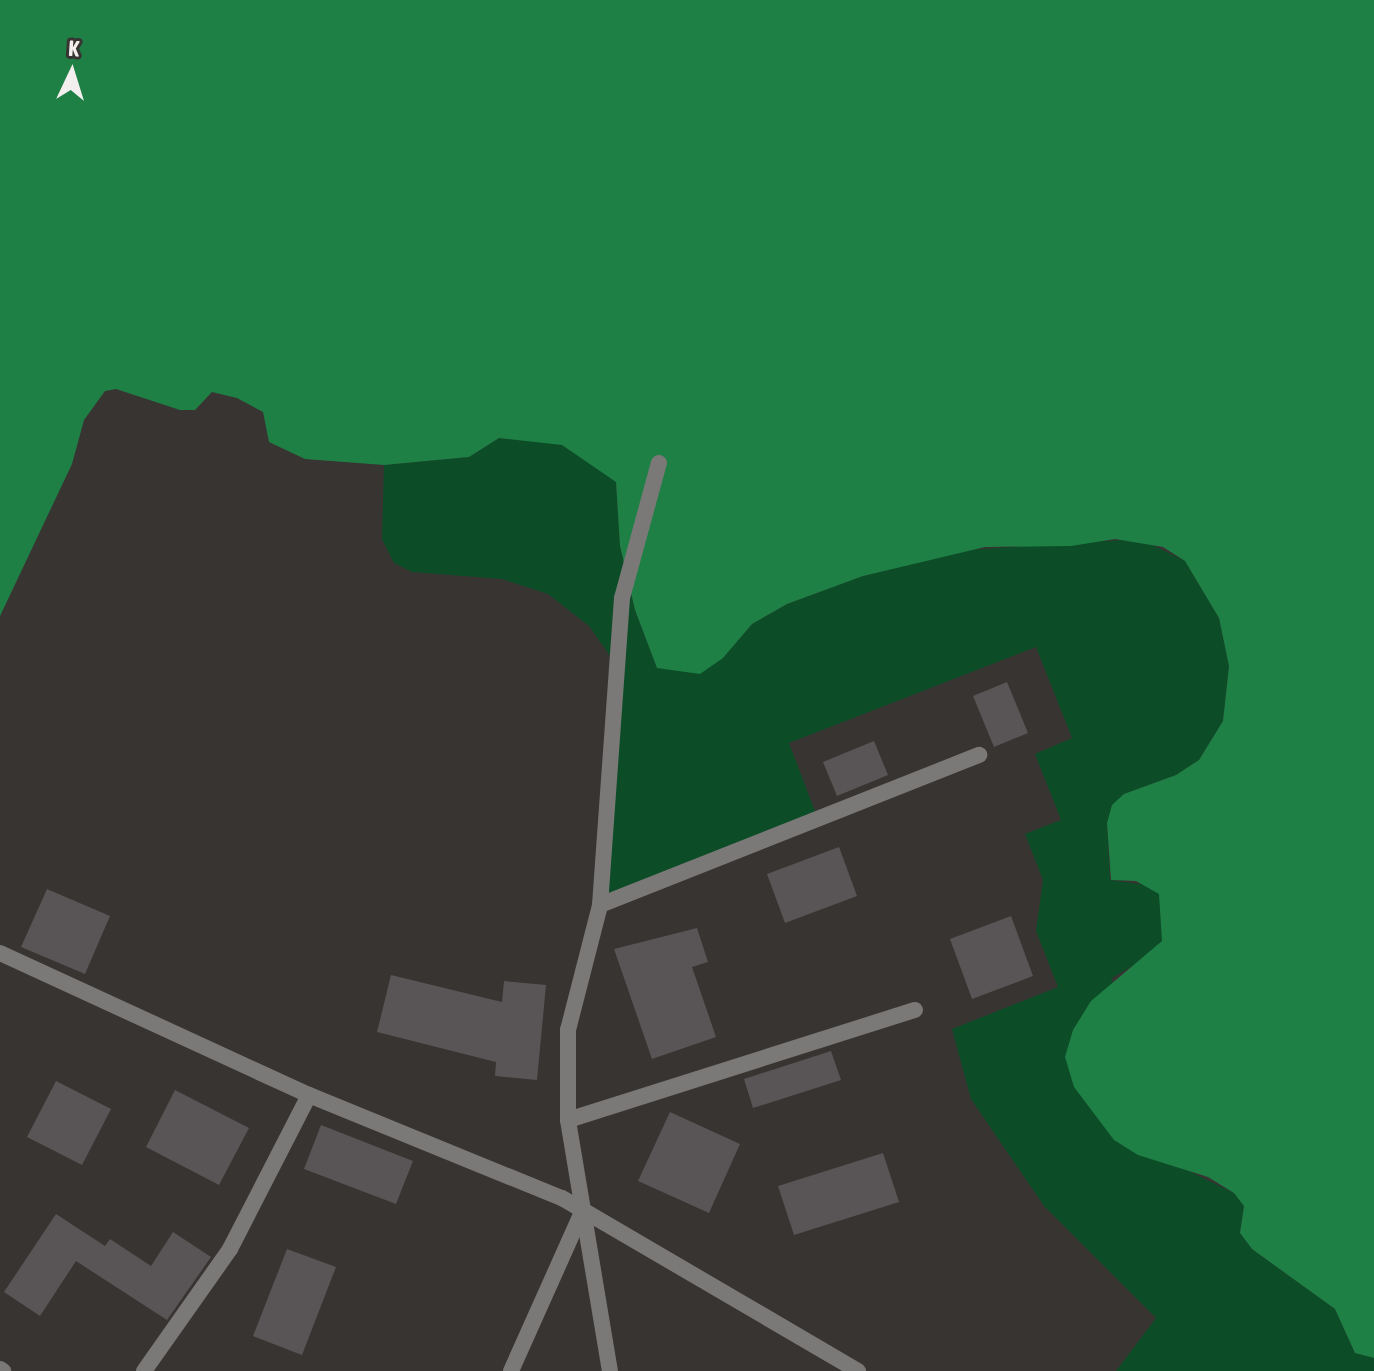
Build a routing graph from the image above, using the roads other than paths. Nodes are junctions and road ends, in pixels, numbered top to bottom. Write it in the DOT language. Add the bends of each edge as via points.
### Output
graph roads {
  1 [pos="659,463"];
  2 [pos="979,755"];
  3 [pos="600,905"];
  4 [pos="0,953"];
  5 [pos="915,1010"];
  6 [pos="309,1095"];
  7 [pos="568,1120"];
  8 [pos="583,1210"];
  9 [pos="144,1371"];
  10 [pos="511,1371"];
  11 [pos="610,1371"];
  12 [pos="858,1371"];
  1 -- 3 [label="street" via="622,598"];
  2 -- 3 [label="street"];
  3 -- 7 [label="street" via="568,1030"];
  4 -- 6 [label="street"];
  5 -- 7 [label="street"];
  6 -- 8 [label="street"];
  6 -- 9 [label="street" via="230,1249"];
  7 -- 8 [label="street"];
  8 -- 10 [label="street"];
  8 -- 11 [label="street"];
  8 -- 12 [label="street"];
}
